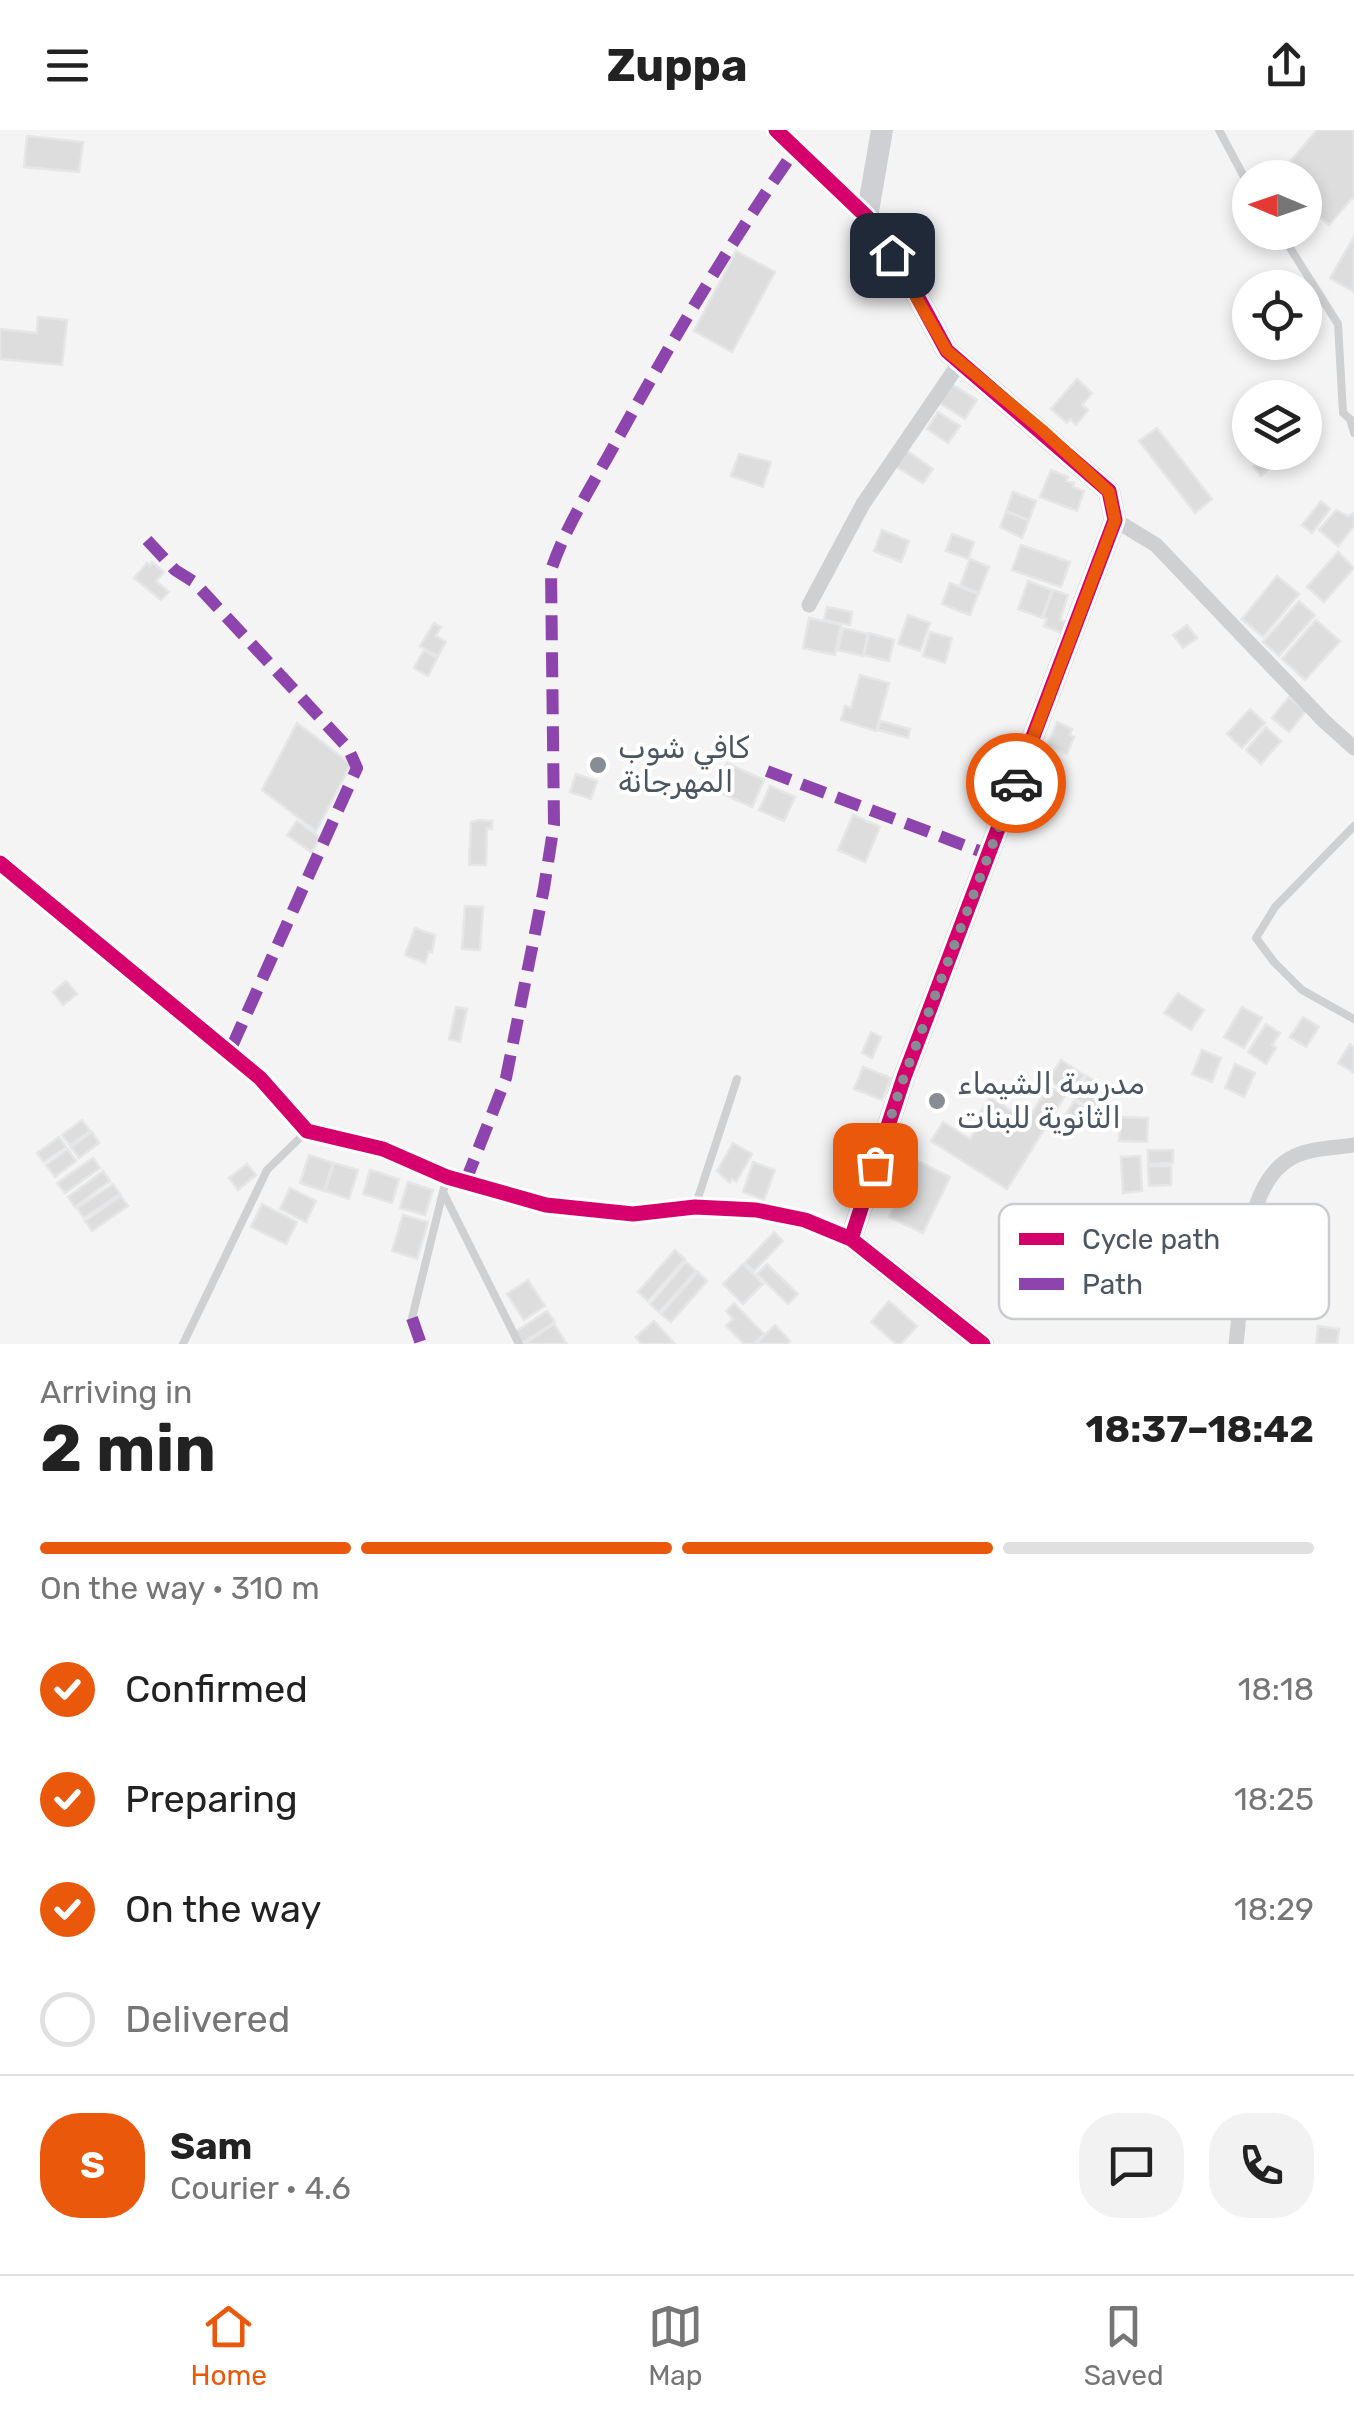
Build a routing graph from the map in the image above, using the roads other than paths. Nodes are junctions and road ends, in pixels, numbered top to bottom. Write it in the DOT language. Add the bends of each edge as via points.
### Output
graph roads {
  1 [pos="776,130"];
  2 [pos="882,130"];
  3 [pos="1219,130"];
  4 [pos="1235,160"];
  5 [pos="867,216"];
  6 [pos="1291,250"];
  7 [pos="960,362"];
  8 [pos="1354,433"];
  9 [pos="1115,520"];
  10 [pos="809,605"];
  11 [pos="1354,748"];
  12 [pos="1354,826"];
  13 [pos="0,862"];
  14 [pos="1354,1020"];
  15 [pos="737,1079"];
  16 [pos="308,1131"];
  17 [pos="1354,1145"];
  18 [pos="445,1185"];
  19 [pos="1256,1204"];
  20 [pos="694,1206"];
  21 [pos="851,1239"];
  22 [pos="412,1318"];
  23 [pos="1239,1319"];
  24 [pos="182,1344"];
  25 [pos="519,1344"];
  26 [pos="982,1344"];
  27 [pos="1236,1344"];
  1 -- 5 [label="street"];
  2 -- 5 [label="street"];
  3 -- 4 [label="lane"];
  5 -- 7 [label="street" via="947,351"];
  6 -- 8 [label="lane" via="1338,324 1343,413"];
  7 -- 9 [label="street" via="1109,492"];
  7 -- 10 [label="street" via="863,504"];
  9 -- 11 [label="street" via="1156,545"];
  9 -- 21 [label="street" via="904,1077"];
  12 -- 14 [label="lane" via="1274,908 1256,938 1302,990"];
  13 -- 16 [label="street" via="260,1078"];
  15 -- 20 [label="lane"];
  16 -- 18 [label="street" via="383,1149"];
  16 -- 24 [label="lane" via="267,1170"];
  17 -- 19 [label="street" via="1292,1157 1268,1178"];
  18 -- 20 [label="street" via="546,1206 633,1214"];
  18 -- 22 [label="lane"];
  18 -- 25 [label="lane"];
  20 -- 21 [label="street" via="805,1220"];
  21 -- 26 [label="street"];
  23 -- 27 [label="street"];
}
